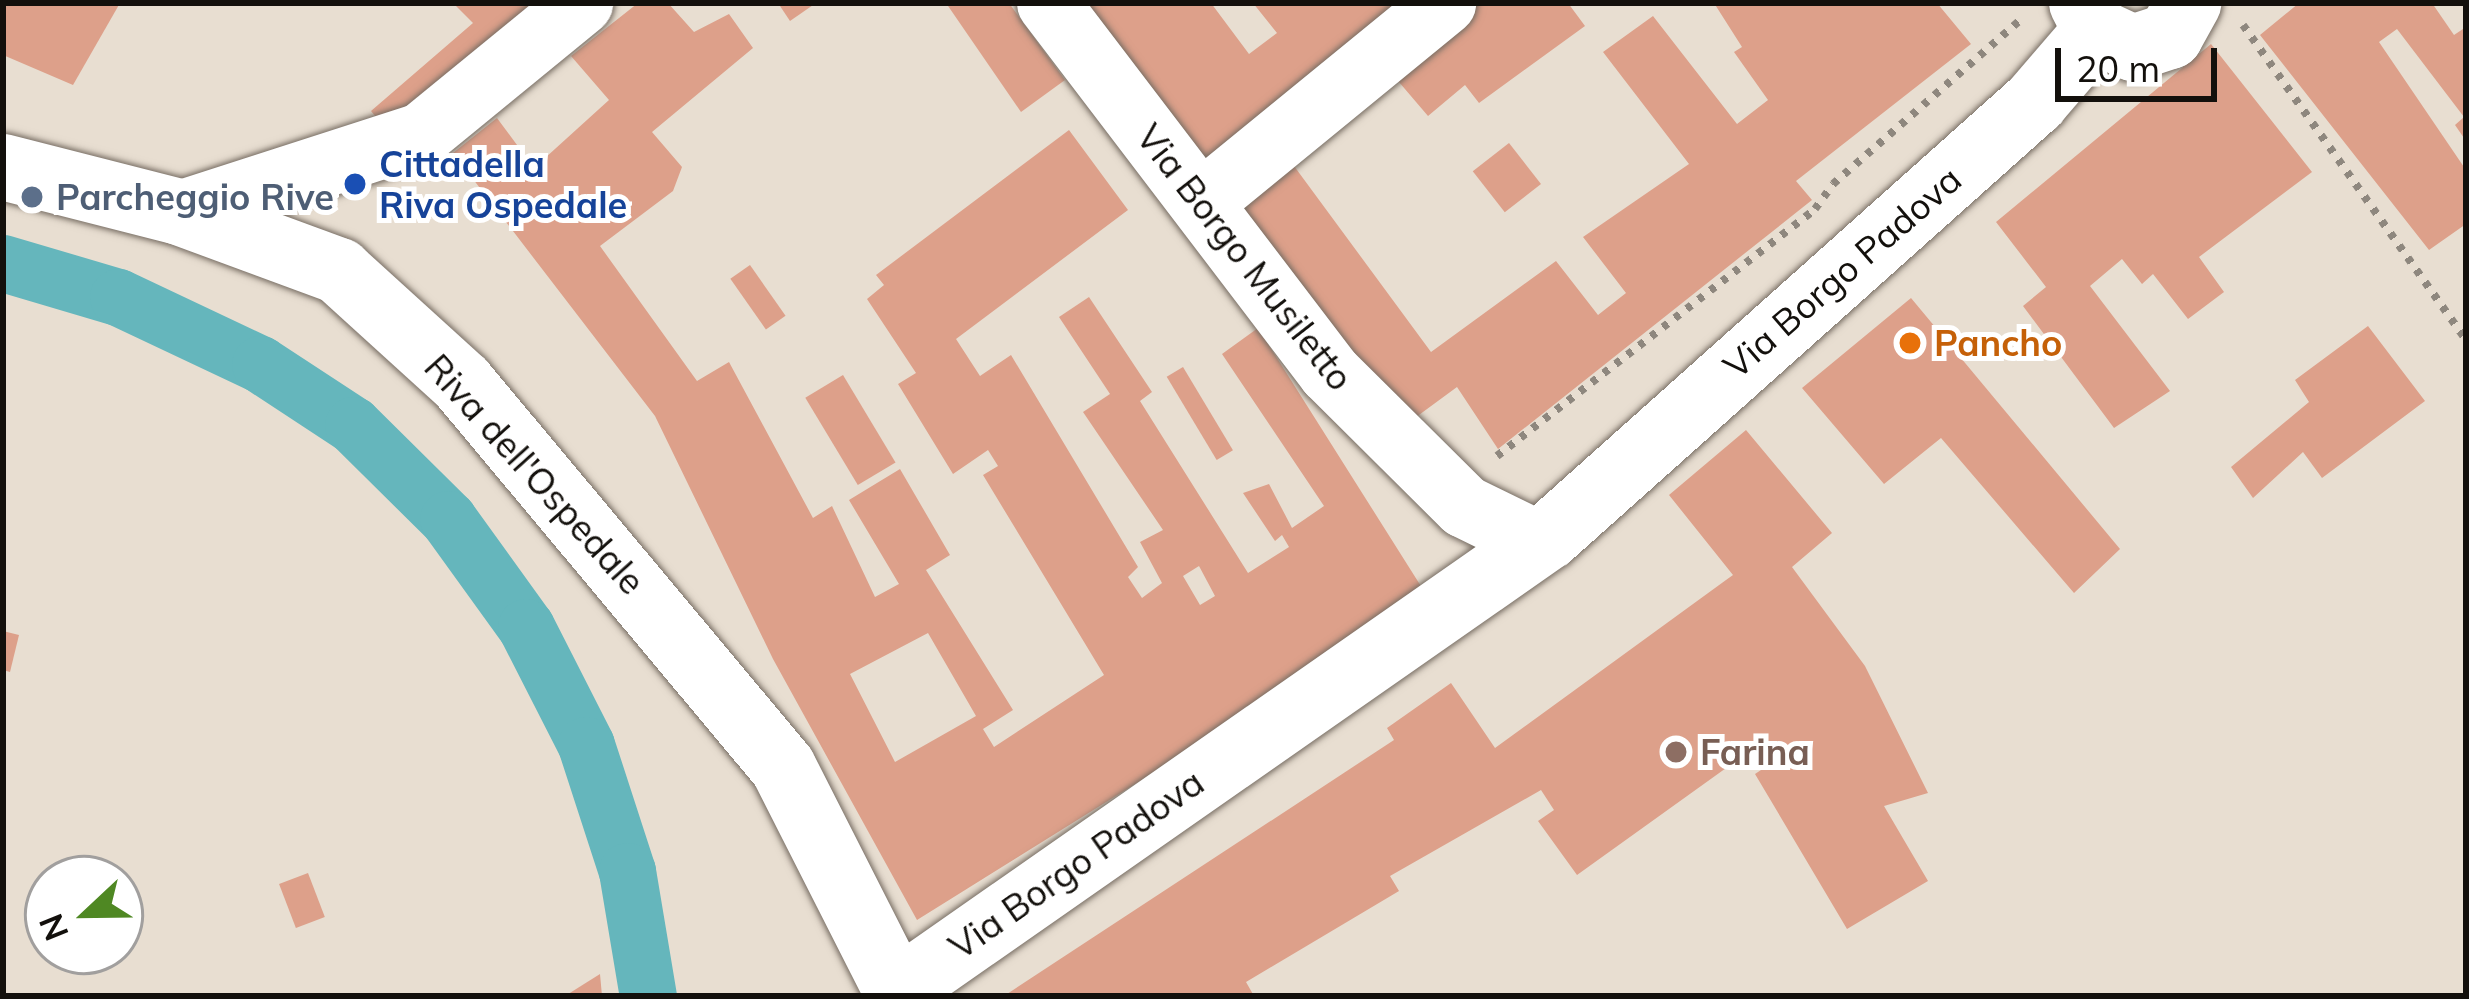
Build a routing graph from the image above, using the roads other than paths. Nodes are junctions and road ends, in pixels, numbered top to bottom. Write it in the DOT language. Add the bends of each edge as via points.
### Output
graph roads {
  1 [pos="581,3"];
  2 [pos="1048,3"];
  3 [pos="1444,3"];
  4 [pos="2213,11"];
  5 [pos="2089,17"];
  6 [pos="3,166"];
  7 [pos="1202,201"];
  8 [pos="179,212"];
  9 [pos="1578,503"];
  10 [pos="1519,533"];
  11 [pos="1434,616"];
  12 [pos="896,994"];
  1 -- 8 [label="street" via="421,134"];
  2 -- 7 [label="street, Via Borgo Musiletto"];
  3 -- 7 [label="street"];
  4 -- 5 [label="street, Via Borgo Padova" via="2152,45 2113,43"];
  5 -- 9 [label="street, Via Borgo Padova" via="2035,102"];
  6 -- 8 [label="street, Riva dell'Ospedale"];
  7 -- 10 [label="street, Via Borgo Musiletto" via="1329,372 1464,506"];
  8 -- 12 [label="street, Riva dell'Ospedale" via="339,271 462,383 783,767"];
  9 -- 10 [label="street, Via Borgo Padova"];
  9 -- 11 [label="street, Via Borgo Padova" via="1549,536"];
  10 -- 11 [label="street, Via Borgo Padova" via="1454,588"];
  11 -- 12 [label="street, Via Borgo Padova"];
}
